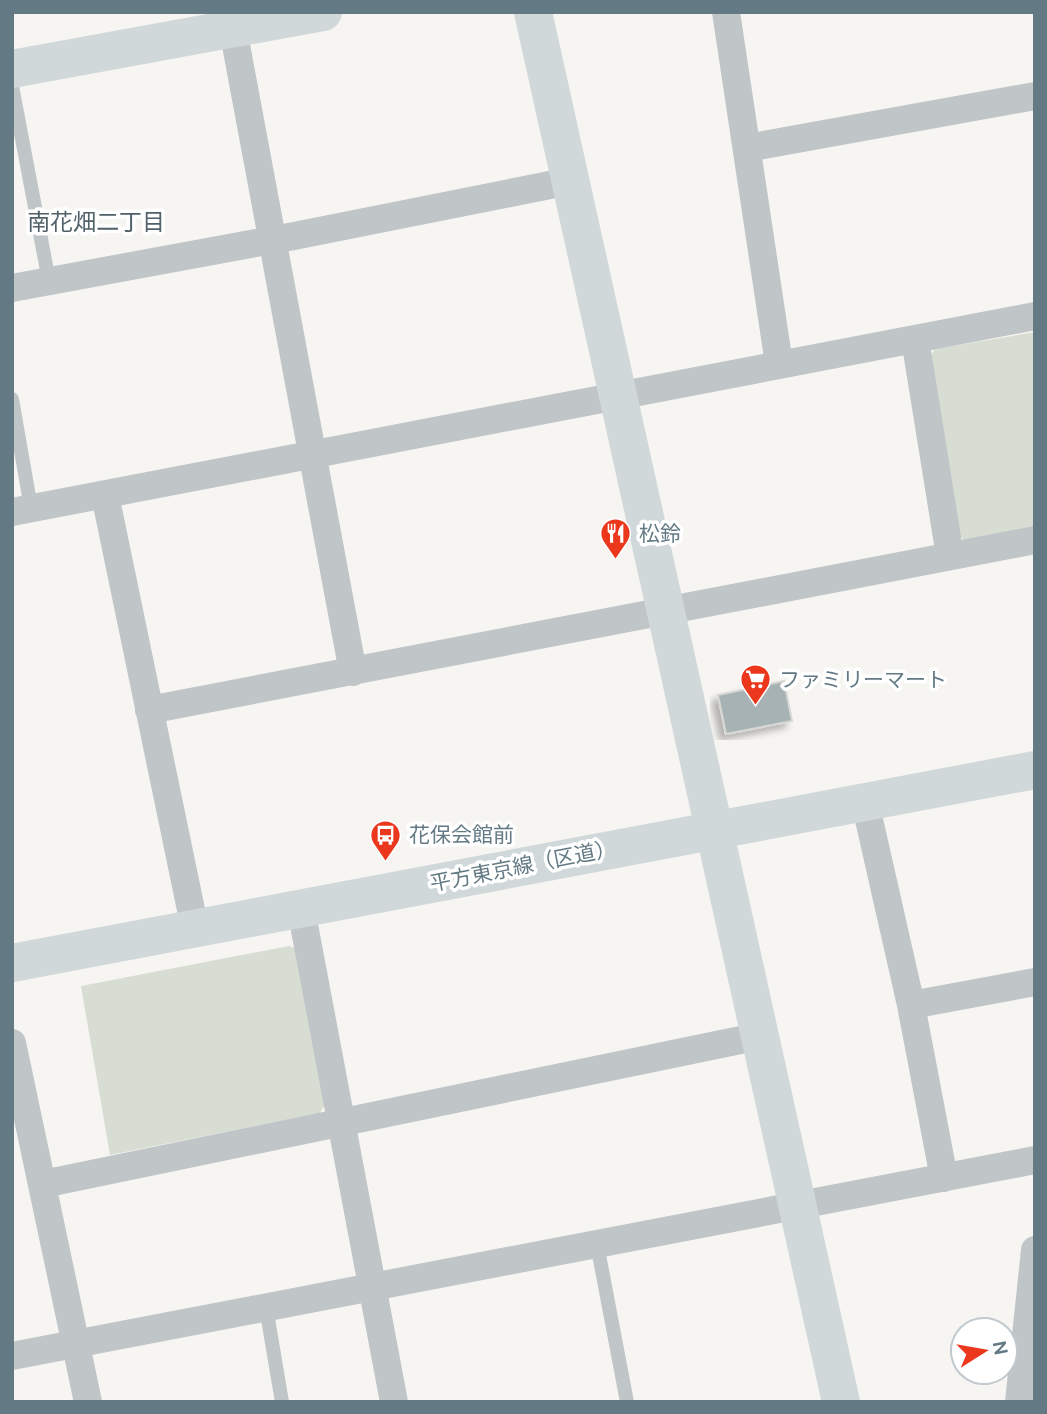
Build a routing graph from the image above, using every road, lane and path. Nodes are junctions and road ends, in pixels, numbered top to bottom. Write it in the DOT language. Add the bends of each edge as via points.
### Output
graph roads {
  1 [pos="323,12"];
  2 [pos="533,12"];
  3 [pos="726,12"];
  4 [pos="233,29"];
  5 [pos="12,69"];
  6 [pos="12,86"];
  7 [pos="1035,96"];
  8 [pos="747,148"];
  9 [pos="570,181"];
  10 [pos="274,240"];
  11 [pos="49,281"];
  12 [pos="12,288"];
  13 [pos="1035,316"];
  14 [pos="915,339"];
  15 [pos="779,364"];
  16 [pos="618,395"];
  17 [pos="12,399"];
  18 [pos="312,454"];
  19 [pos="105,495"];
  20 [pos="22,510"];
  21 [pos="1035,540"];
  22 [pos="950,556"];
  23 [pos="667,610"];
  24 [pos="353,672"];
  25 [pos="149,710"];
  26 [pos="1035,770"];
  27 [pos="865,802"];
  28 [pos="714,830"];
  29 [pos="301,909"];
  30 [pos="195,929"];
  31 [pos="12,963"];
  32 [pos="1035,982"];
  33 [pos="911,1005"];
  34 [pos="760,1036"];
  35 [pos="12,1043"];
  36 [pos="341,1123"];
  37 [pos="1035,1160"];
  38 [pos="944,1178"];
  39 [pos="43,1184"];
  40 [pos="798,1207"];
  41 [pos="597,1244"];
  42 [pos="1035,1250"];
  43 [pos="372,1286"];
  44 [pos="266,1307"];
  45 [pos="76,1343"];
  46 [pos="12,1356"];
  47 [pos="833,1400"];
  48 [pos="88,1402"];
  49 [pos="282,1402"];
  50 [pos="394,1402"];
  51 [pos="627,1402"];
  52 [pos="1019,1402"];
  1 -- 4 [label="street"];
  2 -- 9 [label="street"];
  3 -- 8 [label="street"];
  4 -- 5 [label="street"];
  4 -- 10 [label="street"];
  6 -- 11 [label="lane"];
  7 -- 8 [label="street"];
  8 -- 15 [label="street"];
  9 -- 10 [label="street"];
  9 -- 16 [label="street"];
  10 -- 11 [label="street"];
  10 -- 18 [label="street"];
  11 -- 12 [label="street"];
  13 -- 14 [label="street"];
  14 -- 15 [label="street"];
  14 -- 22 [label="street"];
  15 -- 16 [label="street"];
  16 -- 18 [label="street"];
  16 -- 23 [label="street"];
  17 -- 20 [label="lane"];
  18 -- 19 [label="street"];
  18 -- 24 [label="street"];
  19 -- 20 [label="street"];
  19 -- 25 [label="street"];
  21 -- 22 [label="street"];
  22 -- 23 [label="street"];
  23 -- 24 [label="street"];
  23 -- 28 [label="street"];
  24 -- 25 [label="street"];
  25 -- 30 [label="street"];
  26 -- 27 [label="street, 平方東京線（区道）"];
  27 -- 28 [label="street, 平方東京線（区道）"];
  27 -- 33 [label="street"];
  28 -- 29 [label="street, 平方東京線（区道）"];
  28 -- 34 [label="street"];
  29 -- 30 [label="street, 平方東京線（区道）"];
  29 -- 36 [label="street"];
  30 -- 31 [label="street, 平方東京線（区道）"];
  32 -- 33 [label="street"];
  33 -- 38 [label="street"];
  34 -- 36 [label="street"];
  34 -- 40 [label="street"];
  35 -- 39 [label="street"];
  36 -- 39 [label="street"];
  36 -- 43 [label="street"];
  37 -- 38 [label="street"];
  38 -- 40 [label="street"];
  39 -- 45 [label="street"];
  40 -- 41 [label="street"];
  40 -- 47 [label="street"];
  41 -- 43 [label="street"];
  41 -- 51 [label="lane"];
  42 -- 52 [label="street"];
  43 -- 44 [label="street"];
  43 -- 50 [label="street"];
  44 -- 45 [label="street"];
  44 -- 49 [label="lane"];
  45 -- 46 [label="street"];
  45 -- 48 [label="street"];
}
